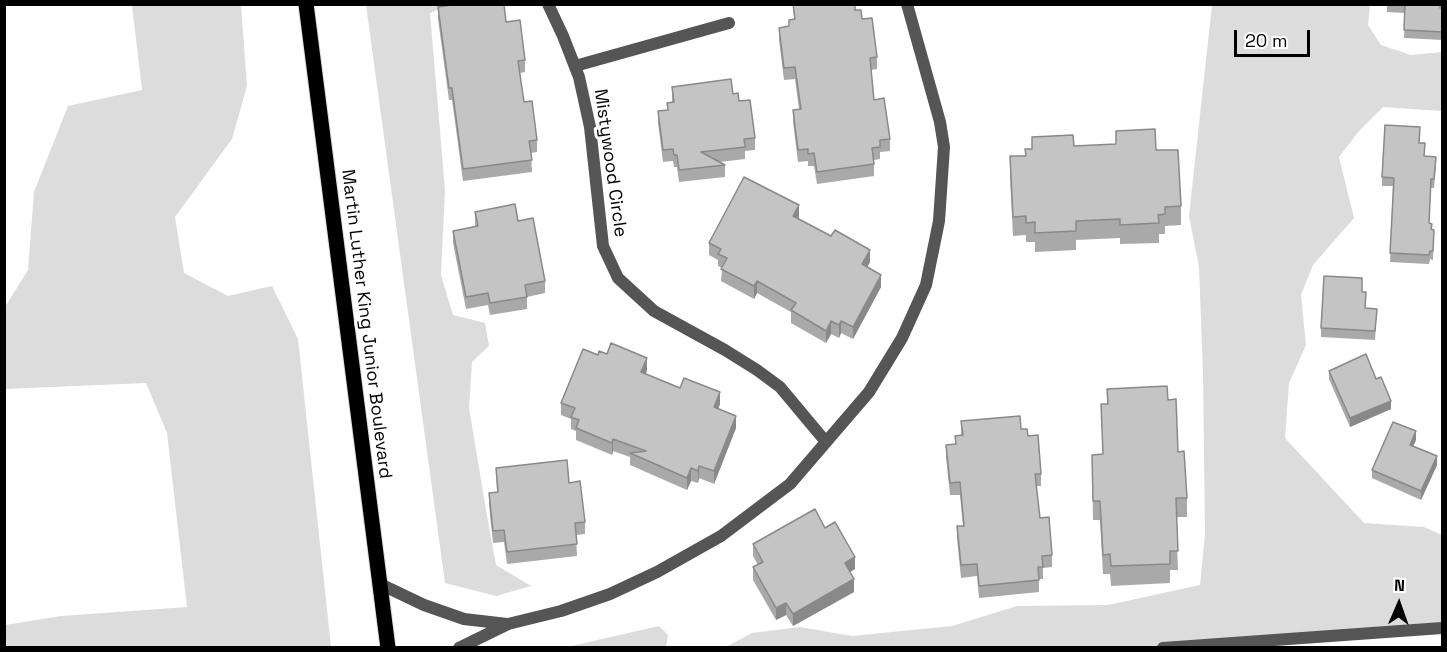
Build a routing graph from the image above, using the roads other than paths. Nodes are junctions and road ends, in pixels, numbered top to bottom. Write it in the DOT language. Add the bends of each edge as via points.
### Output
graph roads {
  1 [pos="306,4"];
  2 [pos="548,4"];
  3 [pos="907,4"];
  4 [pos="729,23"];
  5 [pos="575,66"];
  6 [pos="826,442"];
  7 [pos="380,584"];
  8 [pos="508,624"];
  9 [pos="1443,628"];
  10 [pos="388,648"];
  11 [pos="459,648"];
  12 [pos="1163,648"];
  1 -- 7 [label="main road, Martin Luther King Junior Boulevard"];
  2 -- 5 [label="street, Mistywood Circle"];
  3 -- 6 [label="street" via="944,147 939,221 926,285 902,338 869,392"];
  4 -- 5 [label="street"];
  5 -- 6 [label="street, Mistywood Circle" via="590,127 603,246 618,278 654,310 780,387"];
  6 -- 8 [label="street" via="790,484 690,555 610,594"];
  7 -- 8 [label="street" via="464,619"];
  7 -- 10 [label="main road, Martin Luther King Junior Boulevard"];
  8 -- 11 [label="street"];
  9 -- 12 [label="street"];
}
